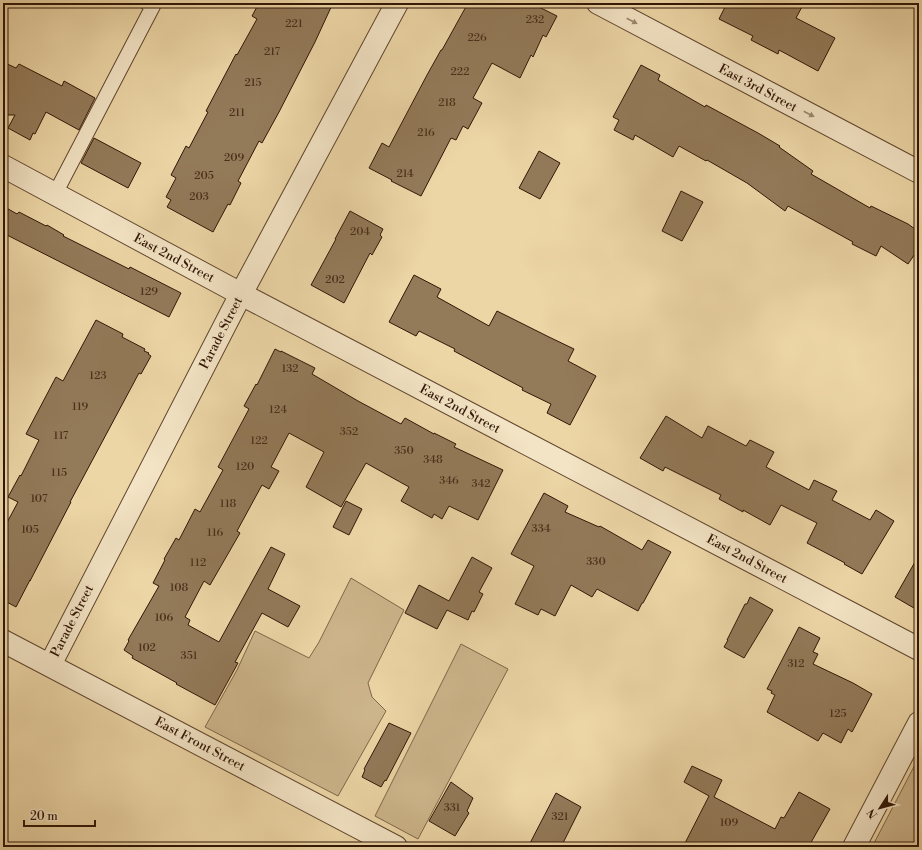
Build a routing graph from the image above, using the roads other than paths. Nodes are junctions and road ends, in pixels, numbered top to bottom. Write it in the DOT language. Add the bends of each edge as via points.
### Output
graph roads {
  1 [pos="397,3"];
  2 [pos="598,3"];
  3 [pos="152,4"];
  4 [pos="3,166"];
  5 [pos="919,172"];
  6 [pos="55,194"];
  7 [pos="241,294"];
  8 [pos="3,641"];
  9 [pos="919,649"];
  10 [pos="50,665"];
  11 [pos="919,723"];
  12 [pos="396,847"];
  13 [pos="854,847"];
  1 -- 7 [label="street, Parade Street"];
  2 -- 5 [label="street, East 3rd Street, one-way"];
  3 -- 6 [label="lane"];
  4 -- 6 [label="street, East 2nd Street"];
  6 -- 7 [label="street, East 2nd Street"];
  7 -- 9 [label="street, East 2nd Street"];
  7 -- 10 [label="street, Parade Street"];
  8 -- 10 [label="street, East Front Street"];
  10 -- 12 [label="street, East Front Street"];
  11 -- 13 [label="street"];
}
